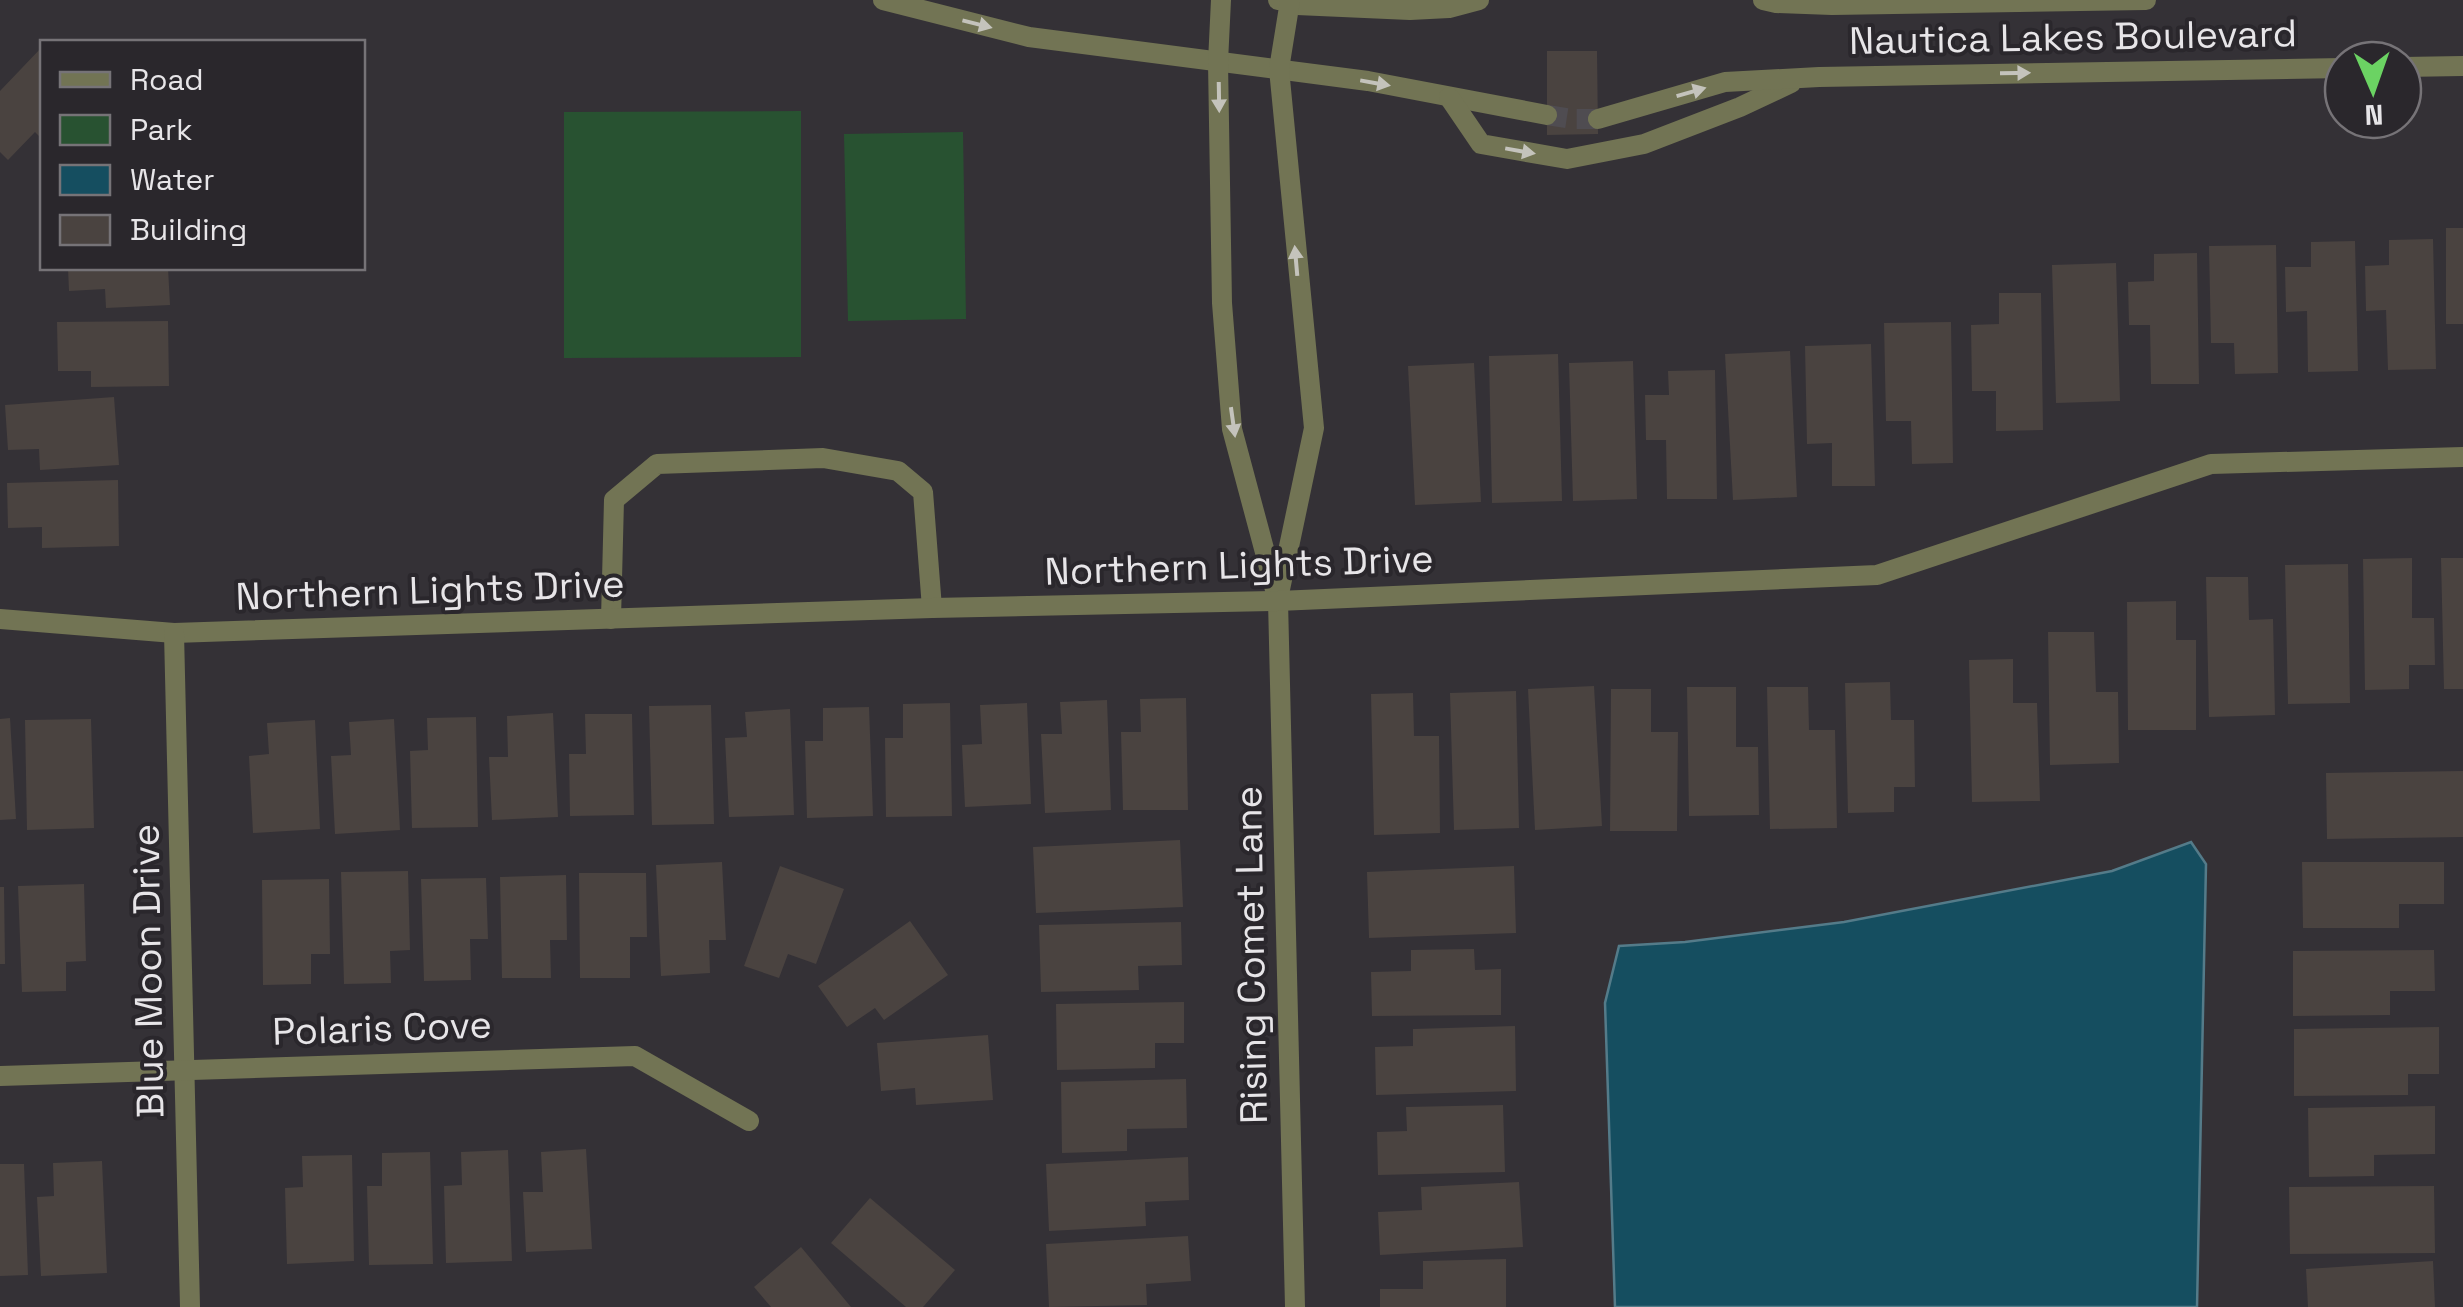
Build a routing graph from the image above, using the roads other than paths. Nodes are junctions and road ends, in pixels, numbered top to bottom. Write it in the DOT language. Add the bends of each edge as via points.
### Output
graph roads {
  1 [pos="883,0"];
  2 [pos="1221,0"];
  3 [pos="1277,0"];
  4 [pos="1479,0"];
  5 [pos="1763,0"];
  6 [pos="2146,0"];
  7 [pos="1290,1"];
  8 [pos="1218,62"];
  9 [pos="2463,66"];
  10 [pos="2423,67"];
  11 [pos="2323,68"];
  12 [pos="1278,69"];
  13 [pos="1804,77"];
  14 [pos="1448,97"];
  15 [pos="1547,116"];
  16 [pos="1598,119"];
  17 [pos="2463,457"];
  18 [pos="1278,601"];
  19 [pos="932,608"];
  20 [pos="0,619"];
  21 [pos="611,619"];
  22 [pos="174,633"];
  23 [pos="186,1068"];
  24 [pos="0,1076"];
  25 [pos="749,1121"];
  26 [pos="190,1307"];
  27 [pos="1294,1307"];
  1 -- 8 [label="street, one-way" via="1029,38"];
  2 -- 8 [label="street, Rising Comet Lane"];
  3 -- 7 [label="street"];
  4 -- 7 [label="street" via="1410,10"];
  5 -- 6 [label="street, Nautica Lakes Boulevard"];
  7 -- 12 [label="street, Rising Comet Lane"];
  8 -- 12 [label="street"];
  8 -- 18 [label="street, Rising Comet Lane, one-way" via="1222,303 1232,428"];
  9 -- 10 [label="street"];
  13 -- 11 [label="street, Nautica Lakes Boulevard, one-way"];
  12 -- 14 [label="street, one-way"];
  18 -- 12 [label="street, Rising Comet Lane, one-way" via="1314,428"];
  14 -- 13 [label="street, Nautica Lakes Boulevard, one-way" via="1480,144 1567,159 1644,144"];
  16 -- 13 [label="street, Nautica Lakes Boulevard, one-way" via="1726,82"];
  14 -- 15 [label="street"];
  17 -- 18 [label="street, Northern Lights Drive" via="2211,464 1877,575"];
  18 -- 19 [label="street, Northern Lights Drive"];
  18 -- 27 [label="street, Rising Comet Lane"];
  19 -- 21 [label="street, Northern Lights Drive"];
  19 -- 21 [label="street" via="922,492 898,471 804,458 657,464 614,500"];
  20 -- 22 [label="street, Northern Lights Drive"];
  21 -- 22 [label="street, Northern Lights Drive"];
  22 -- 23 [label="street, Blue Moon Drive"];
  23 -- 24 [label="street, Polaris Cove"];
  23 -- 25 [label="street, Polaris Cove" via="634,1056"];
  23 -- 26 [label="street, Blue Moon Drive"];
}
